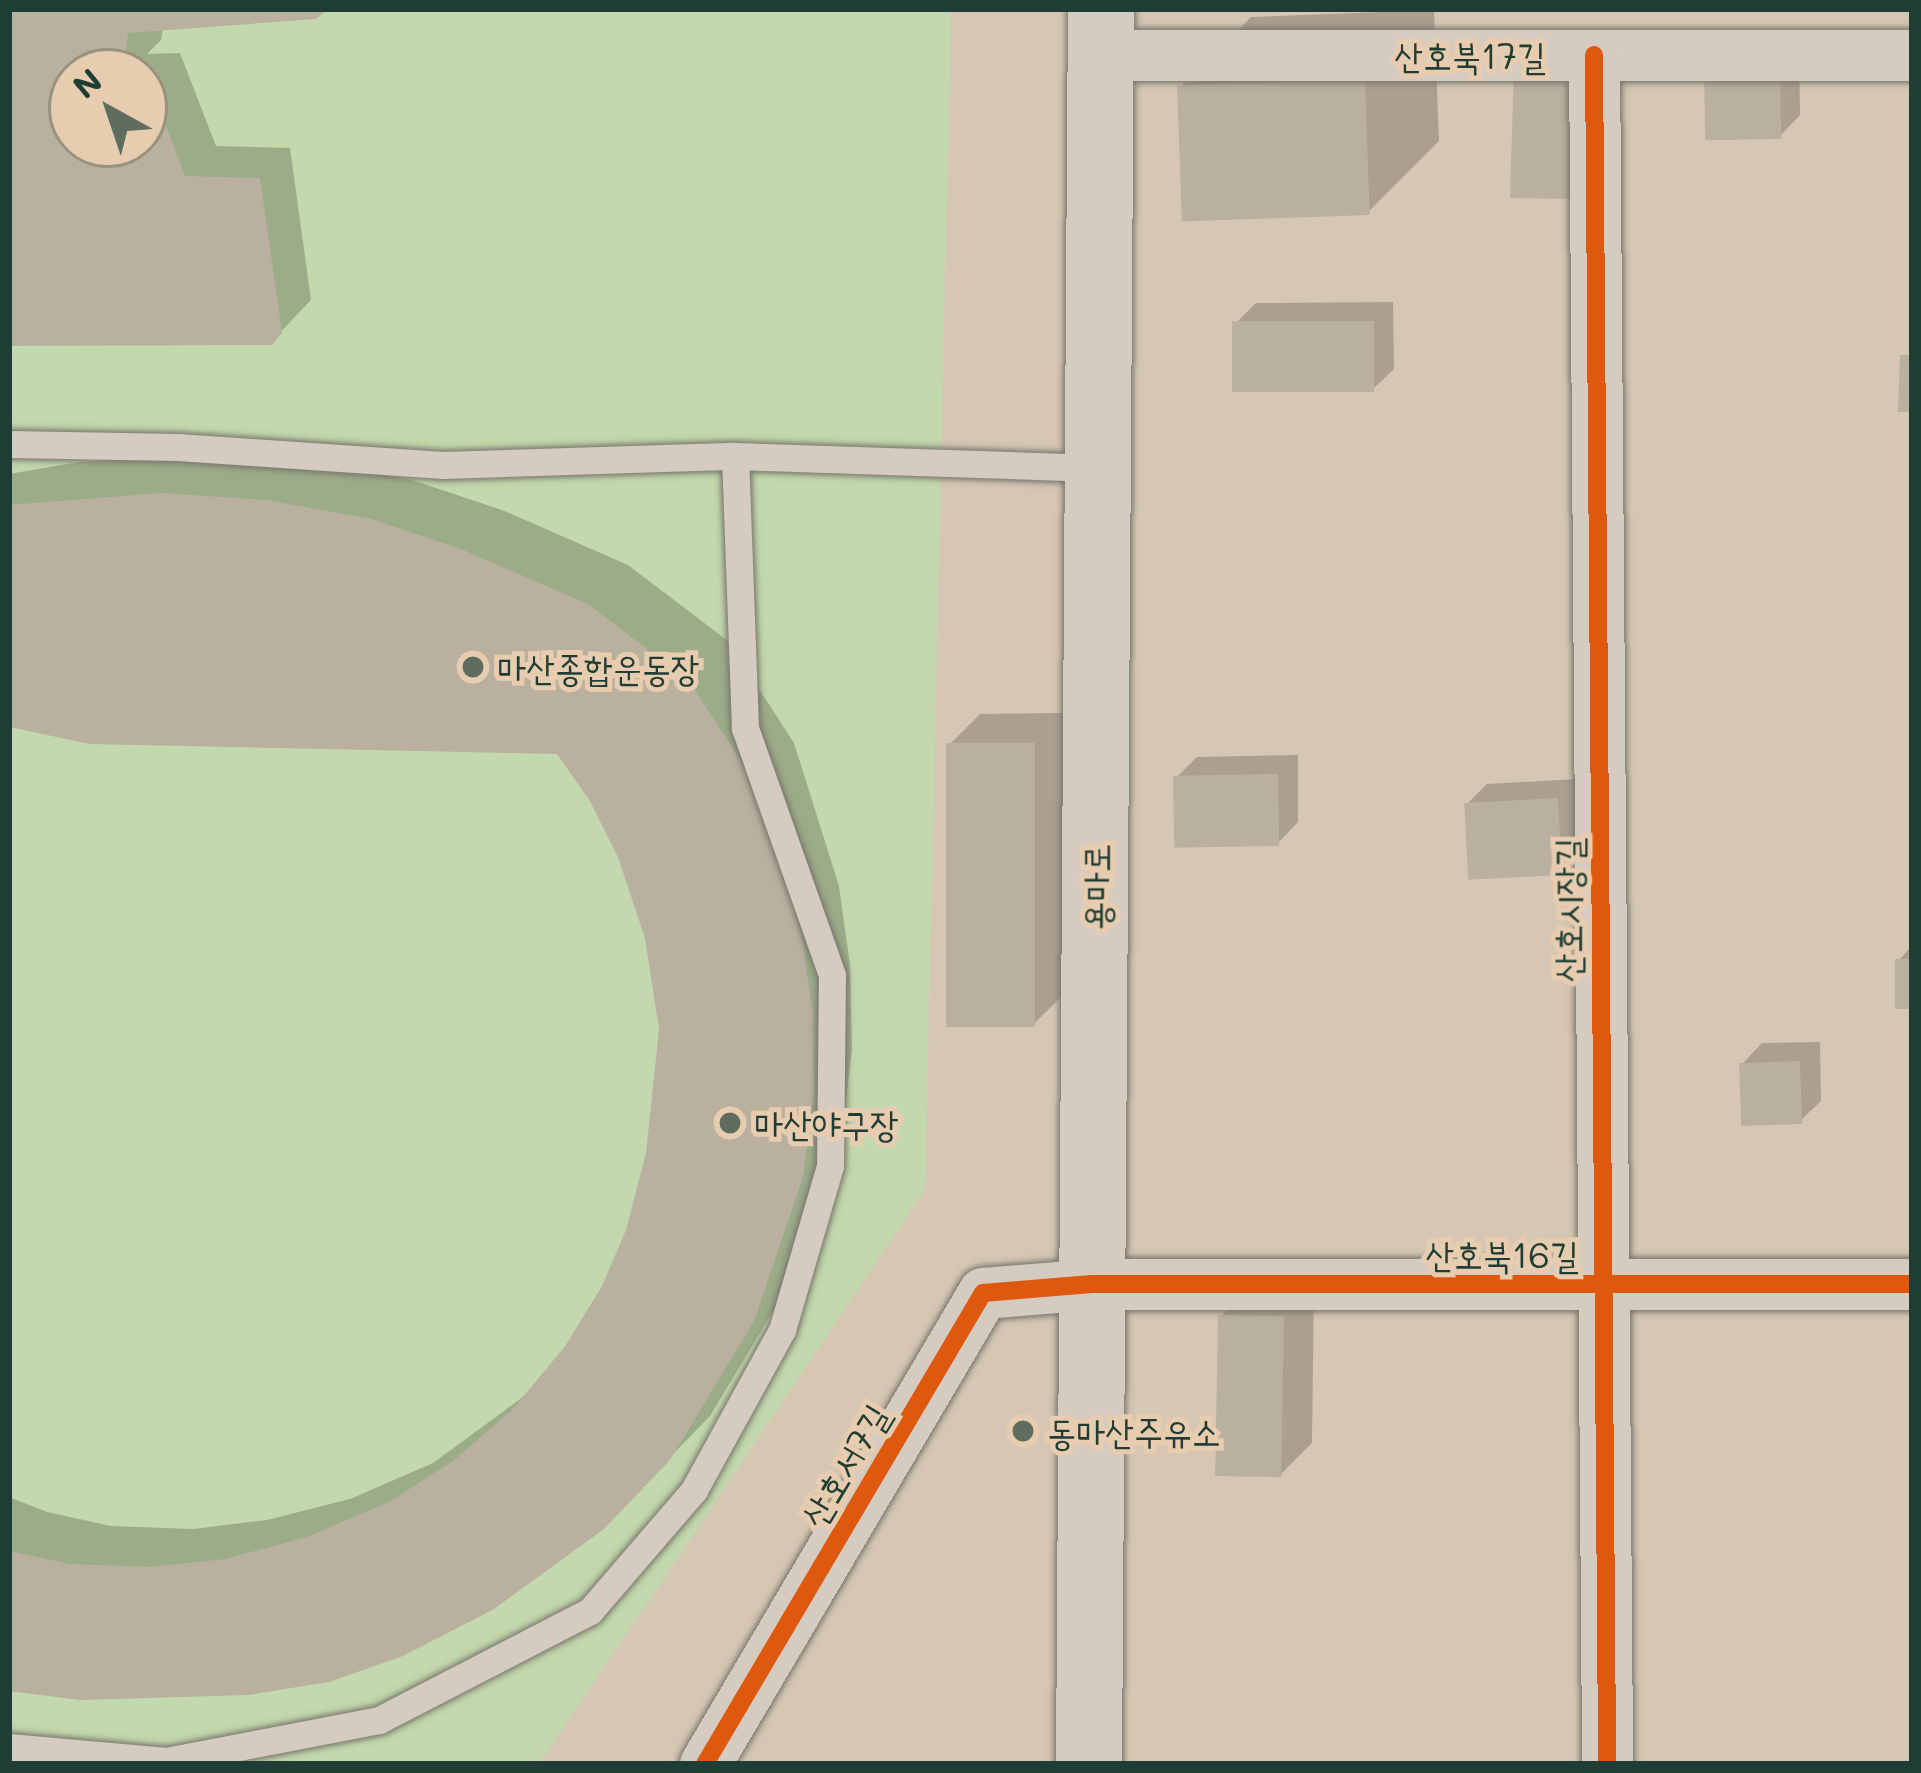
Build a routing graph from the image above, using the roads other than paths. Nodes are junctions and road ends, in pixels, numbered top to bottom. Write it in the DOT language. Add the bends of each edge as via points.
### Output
graph roads {
  1 [pos="1101,32"];
  2 [pos="1594,55"];
  3 [pos="1912,55"];
  4 [pos="9,444"];
  5 [pos="735,456"];
  6 [pos="1098,468"];
  7 [pos="1092,1284"];
  8 [pos="1912,1284"];
  9 [pos="1603,1288"];
  10 [pos="9,1747"];
  11 [pos="705,1764"];
  12 [pos="1089,1764"];
  13 [pos="1606,1764"];
  1 -- 2 [label="street, 산호북17길"];
  1 -- 6 [label="main road, 용마로"];
  2 -- 3 [label="street, 산호북17길"];
  2 -- 9 [label="street, 산호시장길"];
  4 -- 5 [label="lane" via="443,465"];
  5 -- 6 [label="lane"];
  5 -- 10 [label="lane" via="746,728 832,975 830,1166 782,1330 694,1490 590,1612 379,1720 166,1761"];
  6 -- 7 [label="main road, 용마로"];
  7 -- 9 [label="street, 산호북16길"];
  7 -- 11 [label="street, 산호서7길" via="983,1293"];
  7 -- 12 [label="main road, 용마로"];
  8 -- 9 [label="street, 산호북16길"];
  9 -- 13 [label="street, 산호시장길"];
}
